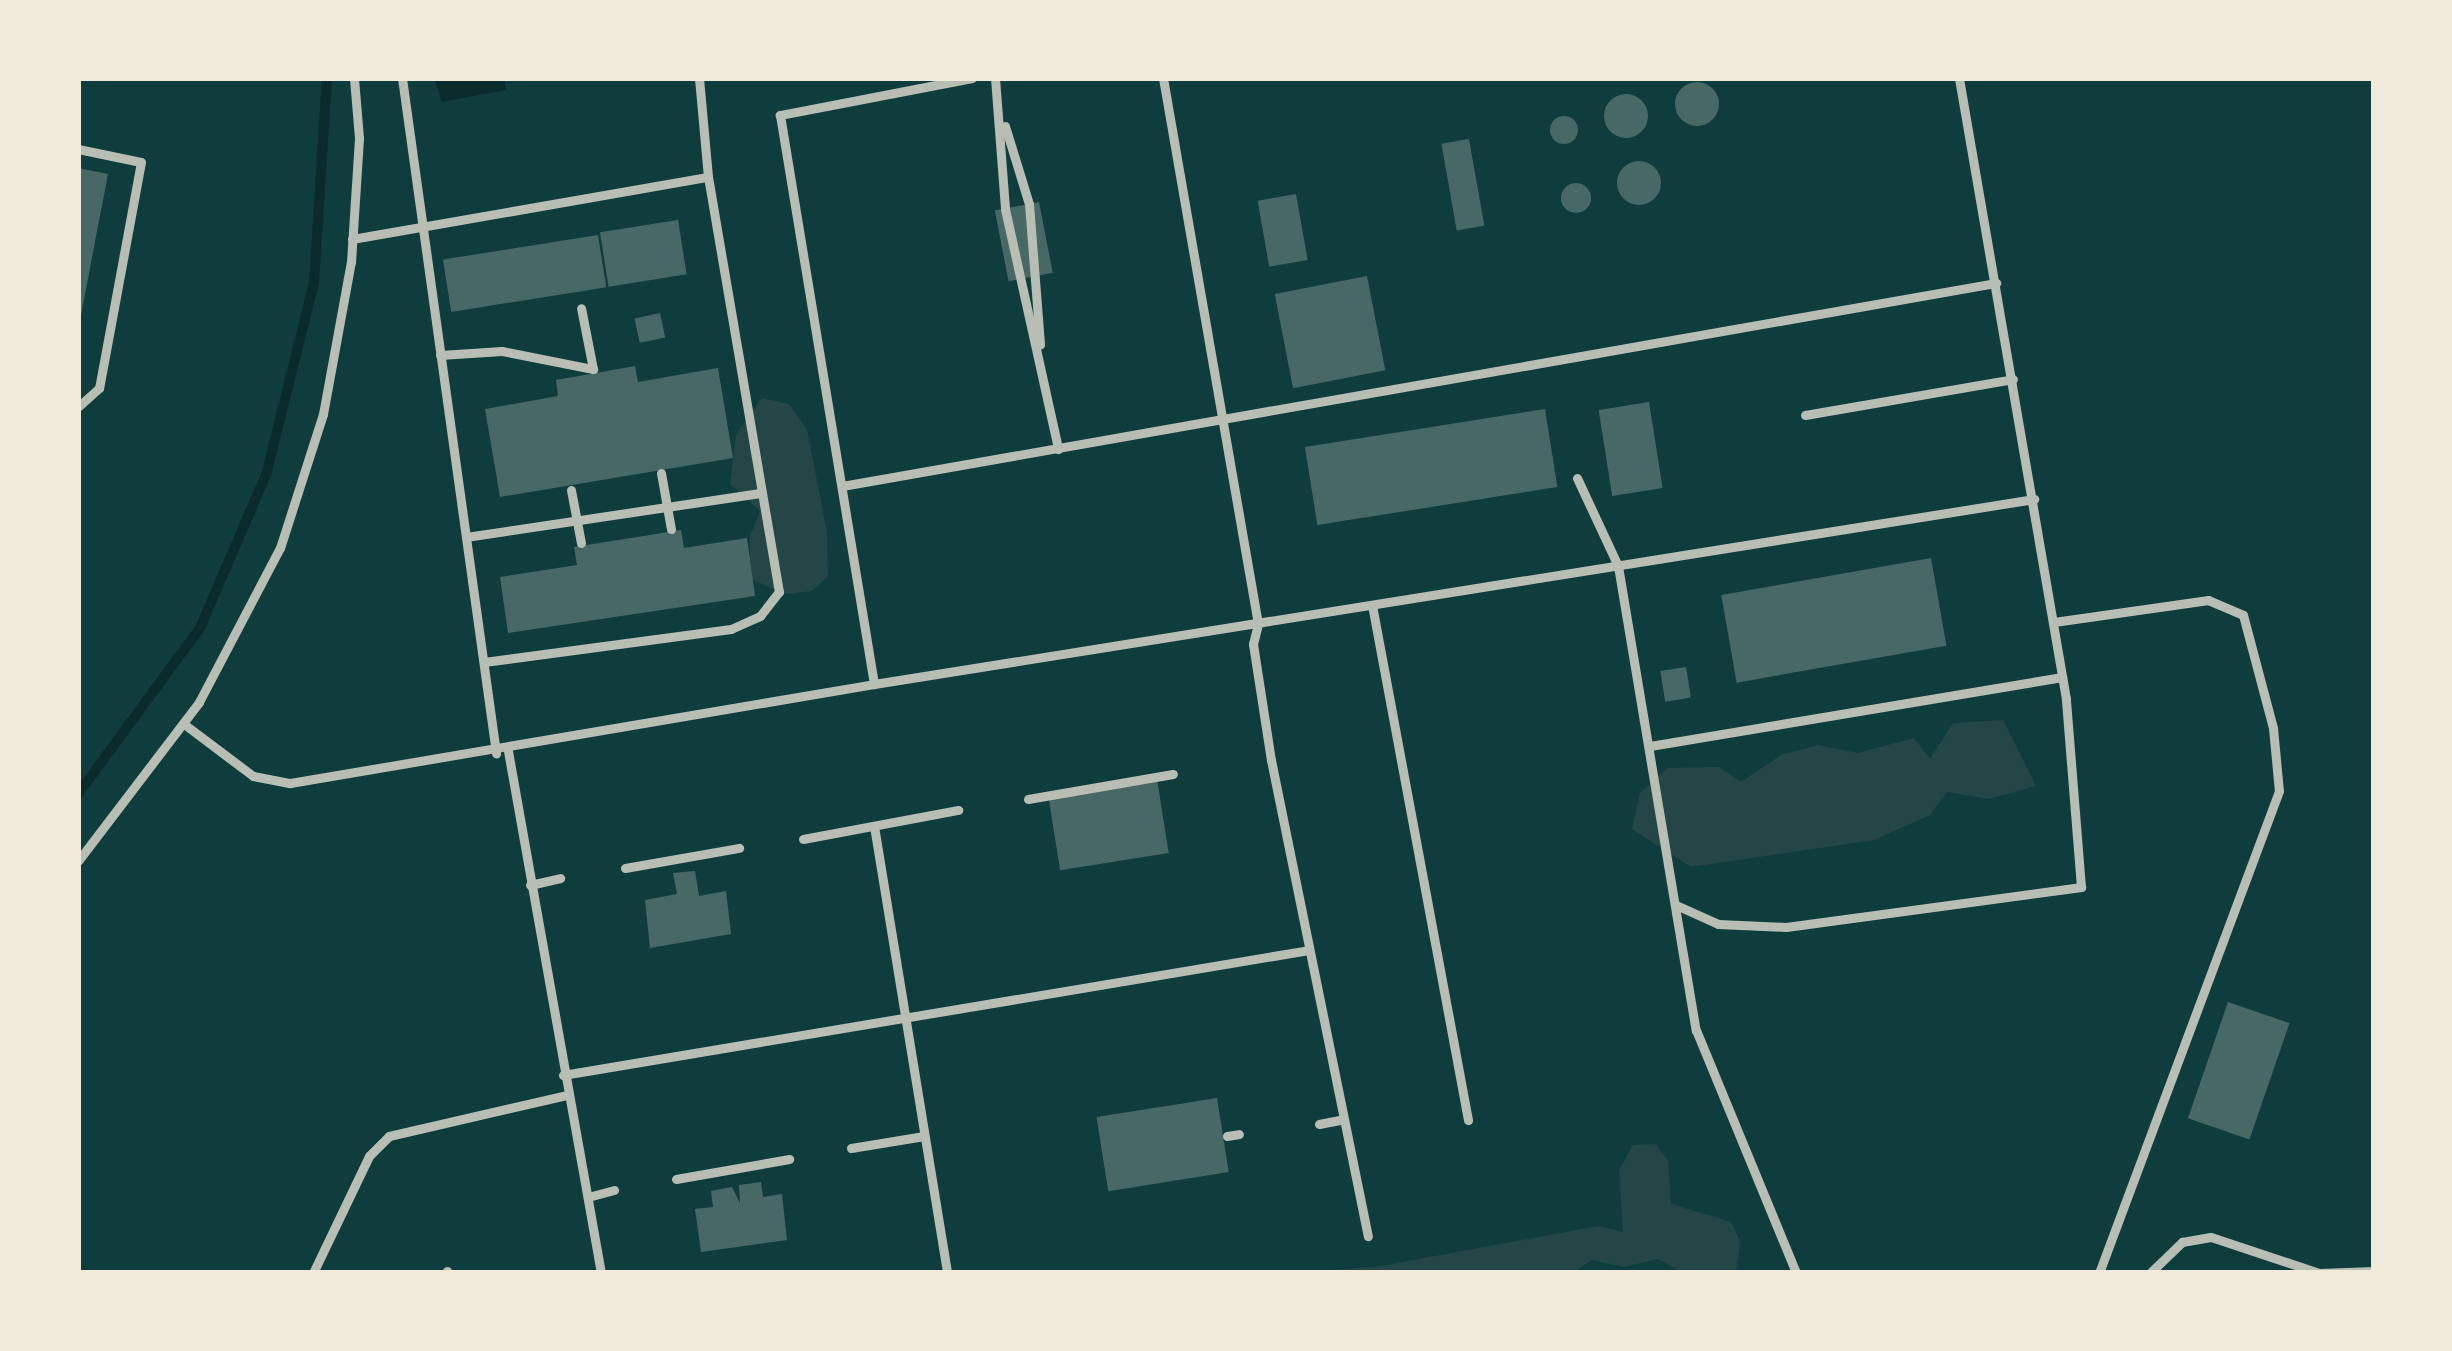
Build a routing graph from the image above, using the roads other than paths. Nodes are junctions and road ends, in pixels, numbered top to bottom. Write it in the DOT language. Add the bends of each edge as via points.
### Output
graph roads {
  1 [pos="354,78"];
  2 [pos="402,78"];
  3 [pos="699,78"];
  4 [pos="972,78"];
  5 [pos="995,78"];
  6 [pos="1163,78"];
  7 [pos="1959,78"];
  8 [pos="1002,115"];
  9 [pos="78,148"];
  10 [pos="708,178"];
  11 [pos="417,229"];
  12 [pos="352,239"];
  13 [pos="1996,283"];
  14 [pos="581,308"];
  15 [pos="440,355"];
  16 [pos="1040,356"];
  17 [pos="2013,379"];
  18 [pos="78,407"];
  19 [pos="1805,415"];
  20 [pos="1224,420"];
  21 [pos="1058,448"];
  22 [pos="661,473"];
  23 [pos="1577,478"];
  24 [pos="842,486"];
  25 [pos="572,490"];
  26 [pos="762,493"];
  27 [pos="2034,499"];
  28 [pos="666,507"];
  29 [pos="577,519"];
  30 [pos="671,529"];
  31 [pos="466,537"];
  32 [pos="581,543"];
  33 [pos="1618,566"];
  34 [pos="1372,605"];
  35 [pos="2054,622"];
  36 [pos="1258,623"];
  37 [pos="484,662"];
  38 [pos="2062,677"];
  39 [pos="874,684"];
  40 [pos="184,724"];
  41 [pos="1650,746"];
  42 [pos="502,752"];
  43 [pos="1173,774"];
  44 [pos="1028,799"];
  45 [pos="958,810"];
  46 [pos="874,826"];
  47 [pos="803,839"];
  48 [pos="740,848"];
  49 [pos="78,861"];
  50 [pos="626,868"];
  51 [pos="560,878"];
  52 [pos="530,884"];
  53 [pos="1676,905"];
  54 [pos="1309,950"];
  55 [pos="907,1020"];
  56 [pos="563,1076"];
  57 [pos="566,1095"];
  58 [pos="1344,1119"];
  59 [pos="1468,1120"];
  60 [pos="1319,1124"];
  61 [pos="925,1136"];
  62 [pos="851,1148"];
  63 [pos="789,1159"];
  64 [pos="676,1179"];
  65 [pos="614,1190"];
  66 [pos="588,1197"];
  67 [pos="1368,1236"];
  68 [pos="2374,1271"];
  69 [pos="313,1273"];
  70 [pos="601,1273"];
  71 [pos="947,1273"];
  72 [pos="1796,1273"];
  73 [pos="2099,1273"];
  74 [pos="2150,1273"];
  1 -- 12 [label="lane"];
  2 -- 11 [label="lane"];
  3 -- 10 [label="lane"];
  4 -- 24 [label="lane" via="780,115"];
  5 -- 8 [label="lane"];
  6 -- 20 [label="lane"];
  7 -- 13 [label="lane"];
  8 -- 16 [label="lane" via="1005,209"];
  8 -- 16 [label="lane" via="1029,204"];
  9 -- 18 [label="lane" via="142,162 99,388"];
  10 -- 11 [label="lane"];
  10 -- 26 [label="lane"];
  11 -- 12 [label="lane"];
  11 -- 15 [label="lane"];
  12 -- 40 [label="lane" via="323,414 280,548"];
  13 -- 17 [label="lane"];
  13 -- 20 [label="lane"];
  14 -- 15 [label="lane" via="593,368 502,350"];
  15 -- 31 [label="lane"];
  16 -- 21 [label="lane"];
  17 -- 19 [label="lane"];
  17 -- 27 [label="lane"];
  20 -- 21 [label="lane"];
  20 -- 36 [label="lane"];
  21 -- 24 [label="lane"];
  22 -- 28 [label="lane"];
  23 -- 33 [label="lane"];
  24 -- 39 [label="lane"];
  25 -- 29 [label="lane"];
  26 -- 28 [label="lane"];
  26 -- 37 [label="lane" via="779,592 760,616 731,629"];
  27 -- 33 [label="lane"];
  27 -- 35 [label="lane"];
  28 -- 29 [label="lane"];
  28 -- 30 [label="lane"];
  29 -- 31 [label="lane"];
  29 -- 32 [label="lane"];
  31 -- 37 [label="lane"];
  33 -- 34 [label="lane"];
  33 -- 41 [label="lane"];
  34 -- 36 [label="lane"];
  34 -- 59 [label="lane"];
  35 -- 38 [label="lane"];
  35 -- 73 [label="lane" via="2208,600 2243,615 2273,728 2278,791"];
  36 -- 39 [label="lane"];
  36 -- 54 [label="lane" via="1253,644 1270,760"];
  37 -- 42 [label="lane"];
  38 -- 41 [label="lane"];
  38 -- 53 [label="lane" via="2080,886 1786,927 1718,924"];
  39 -- 42 [label="lane"];
  40 -- 42 [label="lane" via="253,776 290,783"];
  40 -- 49 [label="lane"];
  41 -- 53 [label="lane"];
  42 -- 52 [label="lane"];
  43 -- 44 [label="lane"];
  45 -- 46 [label="lane"];
  46 -- 47 [label="lane"];
  46 -- 55 [label="lane"];
  48 -- 50 [label="lane"];
  51 -- 52 [label="lane"];
  52 -- 56 [label="lane"];
  53 -- 72 [label="lane" via="1696,1030"];
  54 -- 55 [label="lane"];
  54 -- 58 [label="lane"];
  55 -- 56 [label="lane"];
  55 -- 61 [label="lane"];
  56 -- 57 [label="lane"];
  57 -- 66 [label="lane"];
  57 -- 69 [label="lane" via="389,1136 369,1156"];
  58 -- 60 [label="lane"];
  58 -- 67 [label="lane"];
  61 -- 62 [label="lane"];
  61 -- 71 [label="lane"];
  63 -- 64 [label="lane"];
  65 -- 66 [label="lane"];
  66 -- 70 [label="lane"];
  68 -- 74 [label="lane" via="2319,1273 2211,1237 2182,1242"];
}
